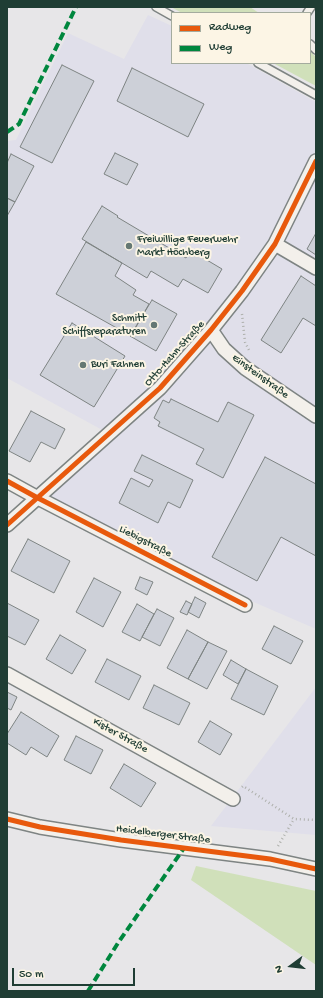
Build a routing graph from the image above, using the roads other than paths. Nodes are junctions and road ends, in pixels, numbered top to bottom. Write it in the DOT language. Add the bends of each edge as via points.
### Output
graph roads {
  1 [pos="156,7"];
  2 [pos="171,15"];
  3 [pos="260,64"];
  4 [pos="316,94"];
  5 [pos="316,161"];
  6 [pos="275,244"];
  7 [pos="316,268"];
  8 [pos="211,330"];
  9 [pos="315,413"];
  10 [pos="7,480"];
  11 [pos="36,498"];
  12 [pos="7,525"];
  13 [pos="244,605"];
  14 [pos="7,674"];
  15 [pos="233,799"];
  16 [pos="7,819"];
  17 [pos="316,869"];
  1 -- 2 [label="lane"];
  3 -- 4 [label="lane"];
  5 -- 6 [label="street, Otto-Hahn-Straße"];
  6 -- 7 [label="street"];
  6 -- 8 [label="street, Otto-Hahn-Straße"];
  8 -- 9 [label="street, Einsteinstraße" via="224,349 245,368"];
  8 -- 11 [label="street, Otto-Hahn-Straße" via="160,388"];
  10 -- 11 [label="street, Liebigstraße"];
  11 -- 12 [label="street, Otto-Hahn-Straße"];
  11 -- 13 [label="street, Liebigstraße"];
  14 -- 15 [label="street, Kister Straße"];
  16 -- 17 [label="street, Heidelberger Straße" via="40,827 270,859"];
}
